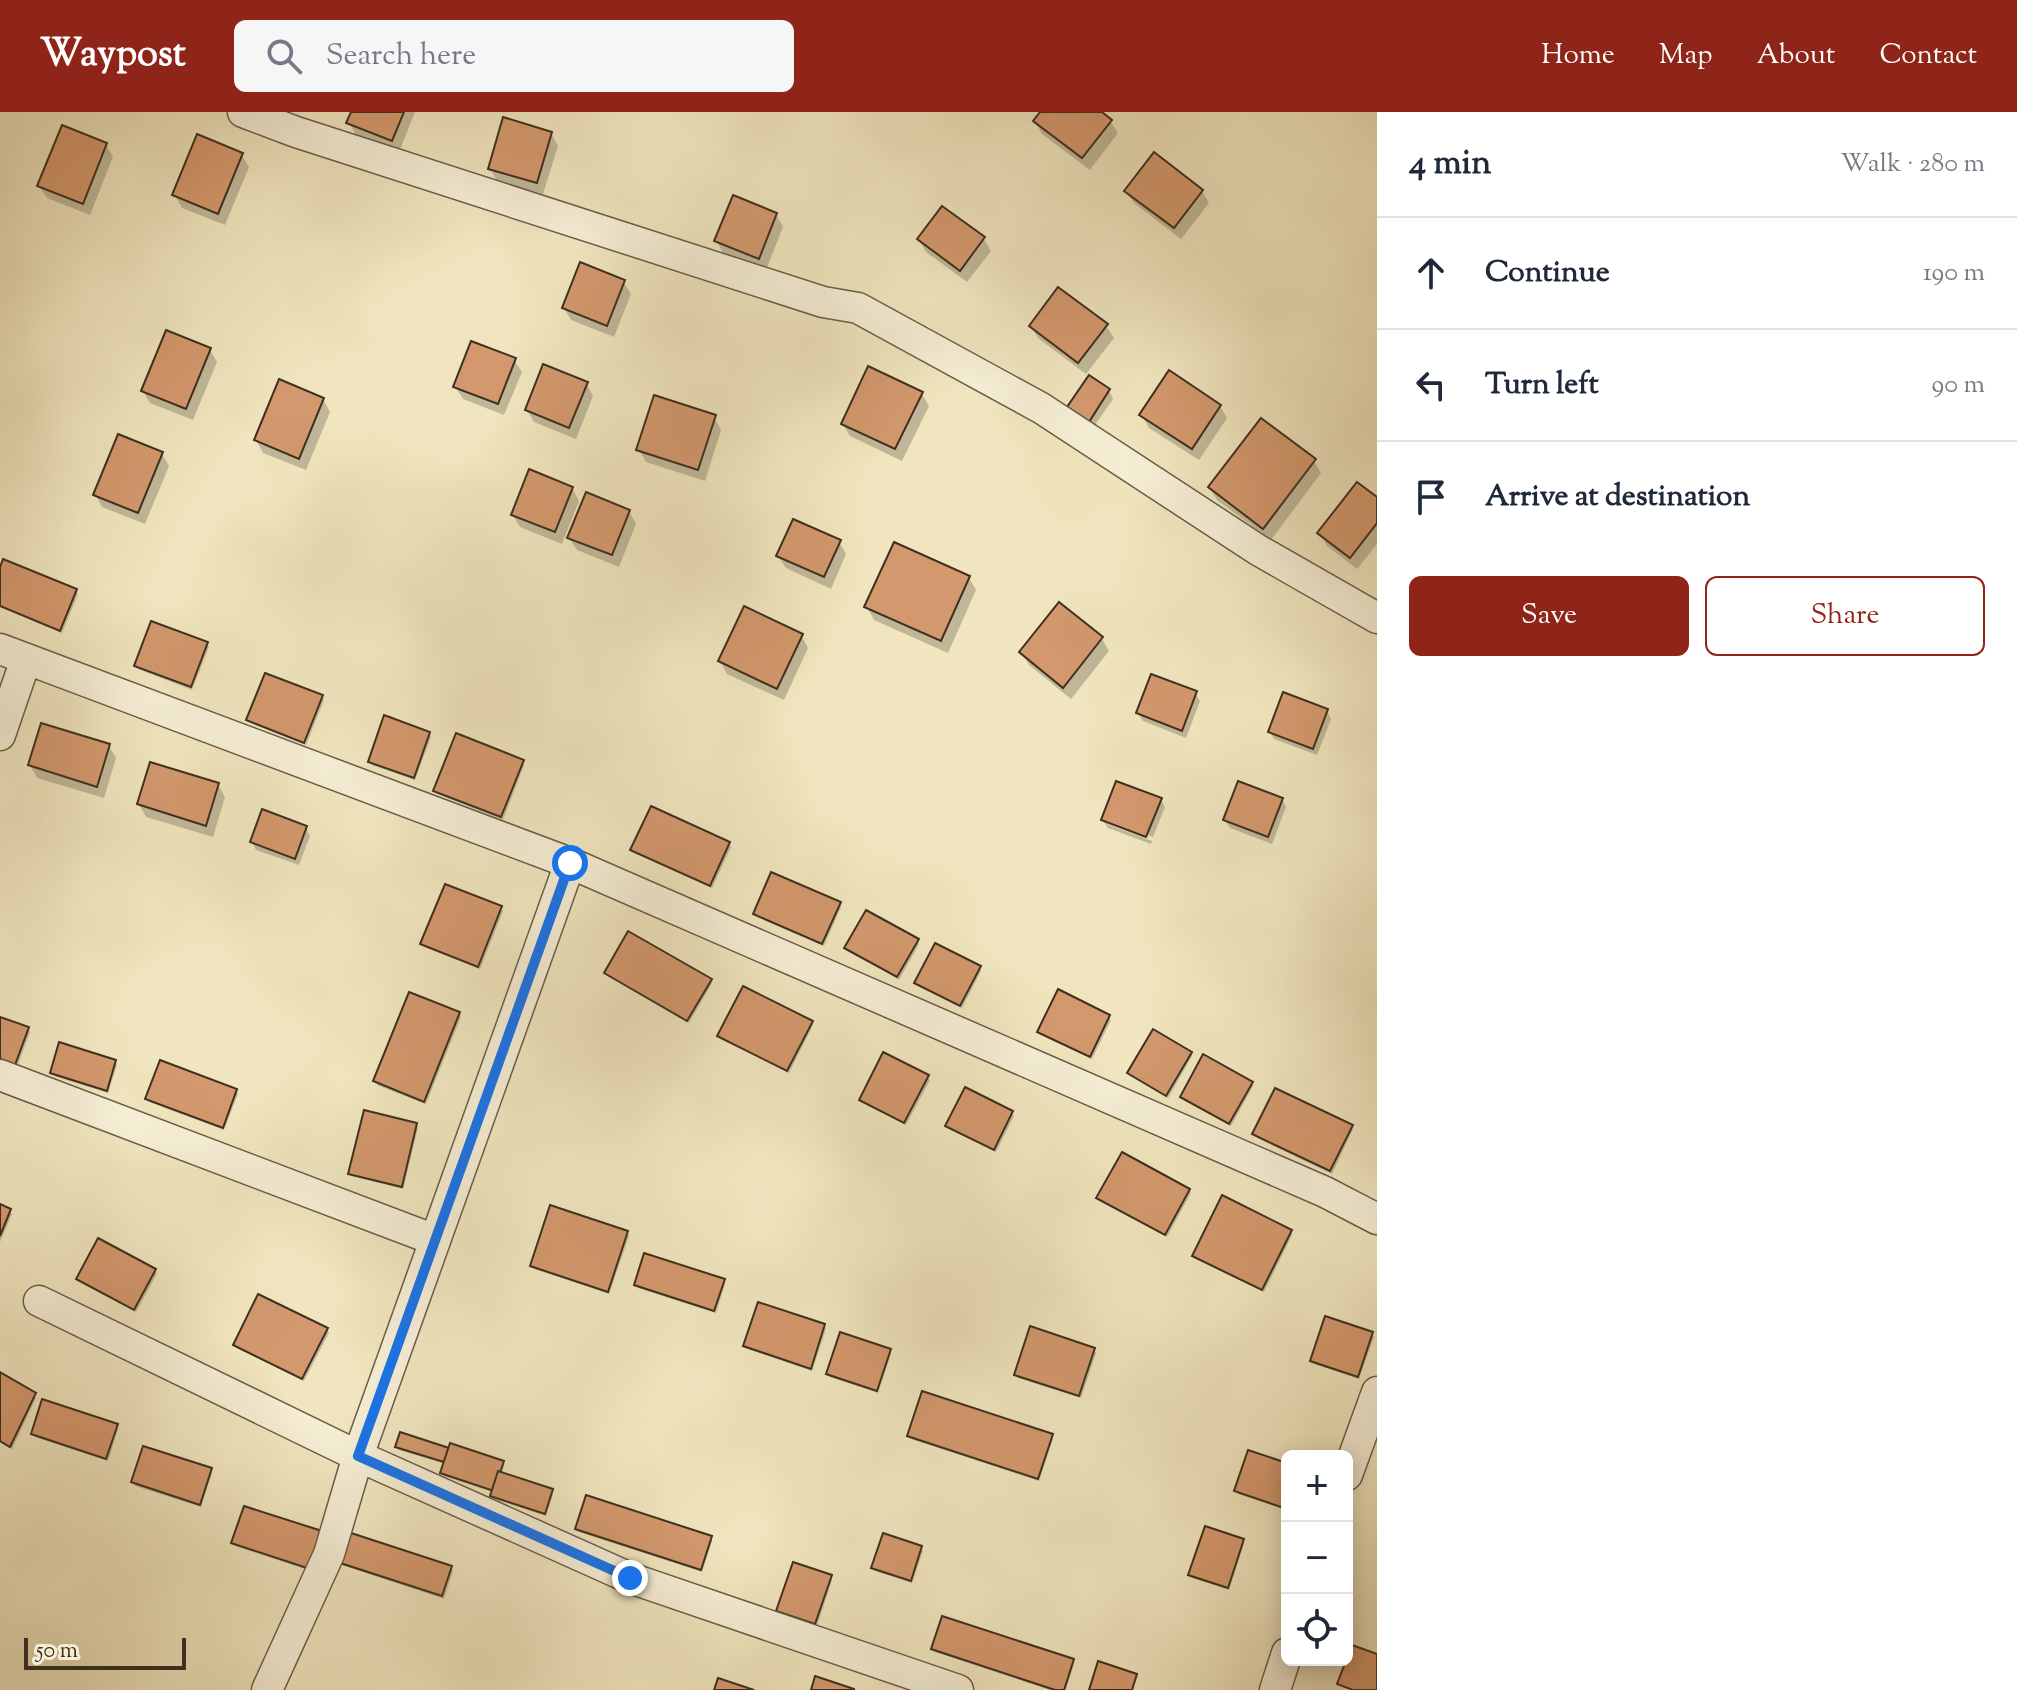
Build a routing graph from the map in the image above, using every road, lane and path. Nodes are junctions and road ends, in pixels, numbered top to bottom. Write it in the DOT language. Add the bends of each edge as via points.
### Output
graph roads {
  1 [pos="243,112"];
  2 [pos="300,122"];
  3 [pos="1377,618"];
  4 [pos="13,654"];
  5 [pos="0,735"];
  6 [pos="570,863"];
  7 [pos="0,1075"];
  8 [pos="1377,1219"];
  9 [pos="435,1240"];
  10 [pos="39,1301"];
  11 [pos="1377,1392"];
  12 [pos="358,1456"];
  13 [pos="1353,1458"];
  14 [pos="1283,1666"];
  15 [pos="910,1682"];
  16 [pos="267,1690"];
  17 [pos="958,1690"];
  18 [pos="1275,1690"];
  1 -- 2 [label="street"];
  2 -- 3 [label="street" via="823,302 858,308 1041,408 1258,550"];
  4 -- 5 [label="street"];
  4 -- 6 [label="street"];
  6 -- 8 [label="street"];
  6 -- 9 [label="street"];
  7 -- 9 [label="street"];
  9 -- 12 [label="street"];
  10 -- 12 [label="street"];
  11 -- 13 [label="street"];
  12 -- 15 [label="street" via="630,1578"];
  12 -- 16 [label="street" via="329,1554"];
  14 -- 18 [label="street"];
  15 -- 17 [label="street"];
}
